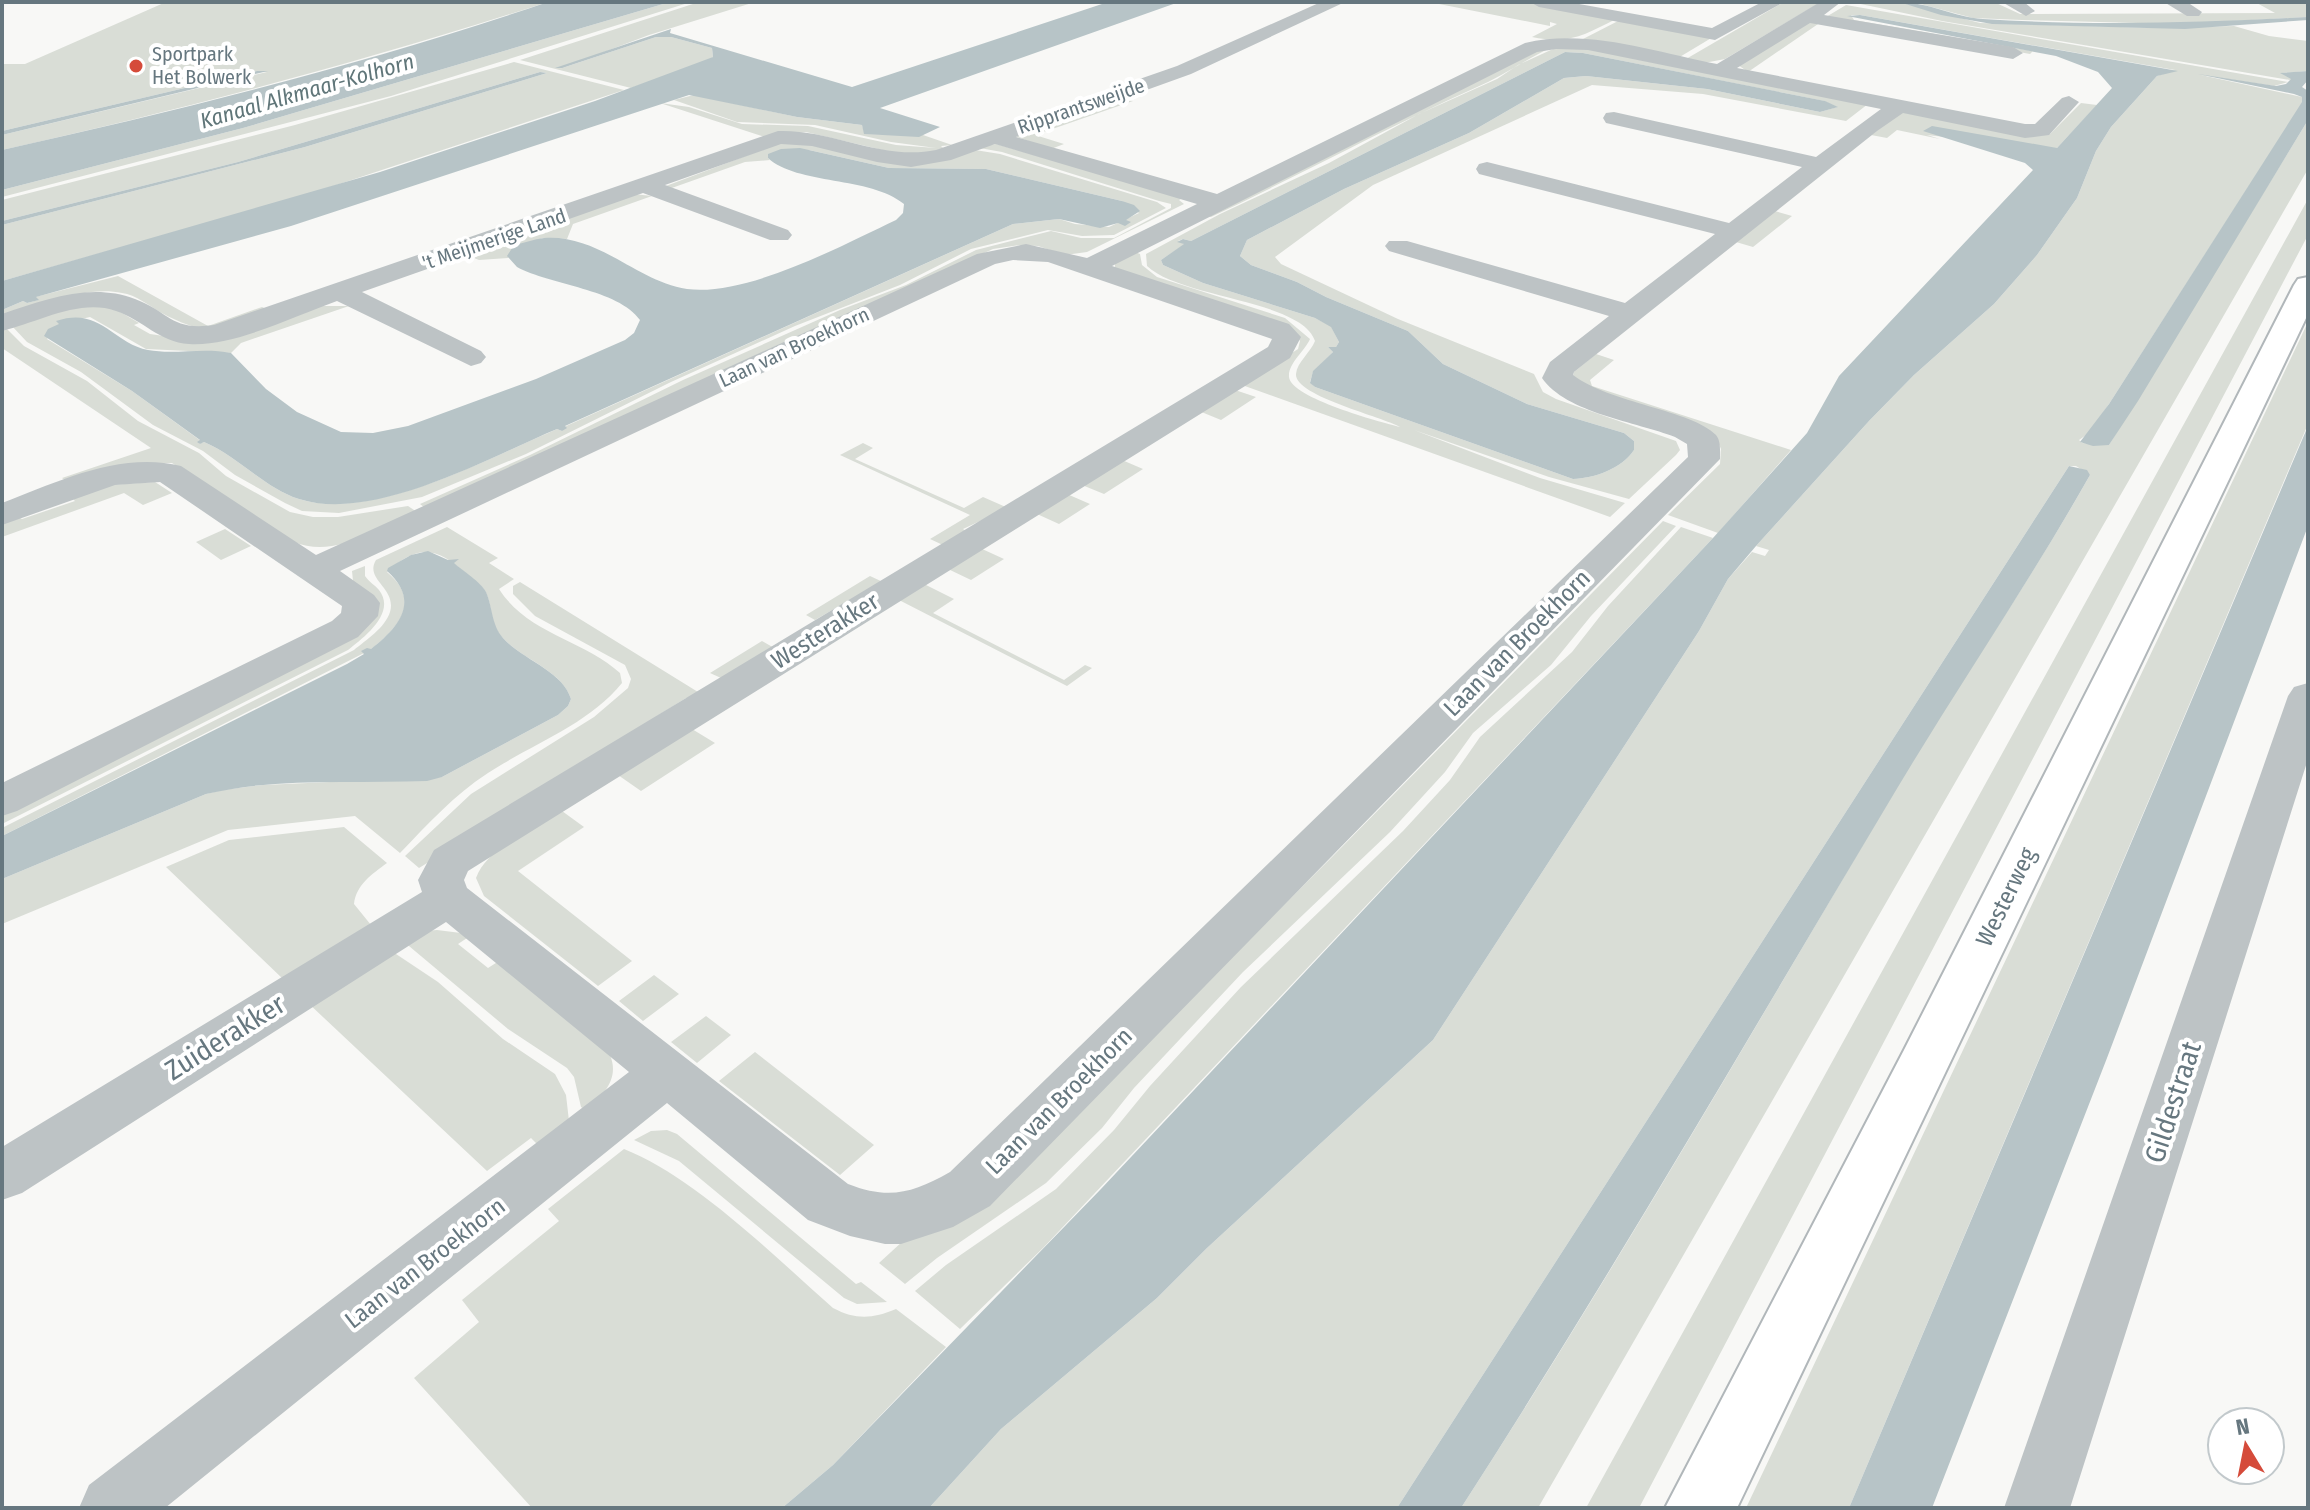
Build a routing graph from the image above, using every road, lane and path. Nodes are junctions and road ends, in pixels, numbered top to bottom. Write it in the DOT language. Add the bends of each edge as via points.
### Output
graph roads {
  1 [pos="1336,2"];
  2 [pos="1539,2"];
  3 [pos="1775,2"];
  4 [pos="1832,2"];
  5 [pos="2173,2"];
  6 [pos="2193,12"];
  7 [pos="1807,17"];
  8 [pos="2013,53"];
  9 [pos="1720,70"];
  10 [pos="2069,102"];
  11 [pos="1898,107"];
  12 [pos="1614,118"];
  13 [pos="994,137"];
  14 [pos="1822,165"];
  15 [pos="1487,169"];
  16 [pos="646,186"];
  17 [pos="1217,202"];
  18 [pos="1735,232"];
  19 [pos="779,235"];
  20 [pos="1398,246"];
  21 [pos="1089,267"];
  22 [pos="2308,285"];
  23 [pos="342,293"];
  24 [pos="1629,313"];
  25 [pos="2,323"];
  26 [pos="471,357"];
  27 [pos="2,515"];
  28 [pos="314,569"];
  29 [pos="2308,696"];
  30 [pos="2,801"];
  31 [pos="448,898"];
  32 [pos="667,1073"];
  33 [pos="2,1176"];
  34 [pos="112,1508"];
  35 [pos="1700,1508"];
  36 [pos="2037,1508"];
  1 -- 13 [label="street, Ripprantsweijde" via="1184,70"];
  2 -- 3 [label="street" via="1715,34"];
  4 -- 7 [label="street"];
  5 -- 6 [label="street"];
  7 -- 8 [label="street"];
  7 -- 9 [label="street"];
  9 -- 11 [label="street"];
  9 -- 17 [label="street" via="1588,44 1540,44"];
  10 -- 11 [label="street" via="2041,130 2031,131"];
  11 -- 14 [label="street, Laan van Broekhorn"];
  12 -- 14 [label="street"];
  13 -- 16 [label="street, 't Meijmerige Land" via="910,160 813,138 778,138"];
  13 -- 17 [label="street, Ripprantsweijde"];
  14 -- 18 [label="street, Laan van Broekhorn"];
  15 -- 18 [label="street"];
  16 -- 19 [label="street"];
  16 -- 23 [label="street, 't Meijmerige Land"];
  17 -- 21 [label="street"];
  18 -- 24 [label="street, Laan van Broekhorn"];
  20 -- 24 [label="street"];
  21 -- 28 [label="street, Laan van Broekhorn" via="1036,250 997,254"];
  21 -- 31 [label="street, Westerakker" via="1279,330 1287,337 1286,345 450,861 441,880"];
  22 -- 35 [label="main road, Westerweg"];
  23 -- 25 [label="street, 't Meijmerige Land" via="208,335 172,332 130,306 111,301 57,306"];
  23 -- 26 [label="street"];
  24 -- 32 [label="street, Laan van Broekhorn" via="1560,368 1557,378 1582,395 1686,429 1703,440 1704,459 970,1189 931,1213 892,1220 858,1215 828,1202"];
  27 -- 28 [label="street" via="122,473 157,470"];
  28 -- 30 [label="street" via="361,603 359,616 345,629"];
  29 -- 36 [label="street, Gildestraat"];
  31 -- 32 [label="street"];
  31 -- 33 [label="street, Zuiderakker"];
  32 -- 34 [label="street, Laan van Broekhorn"];
}
